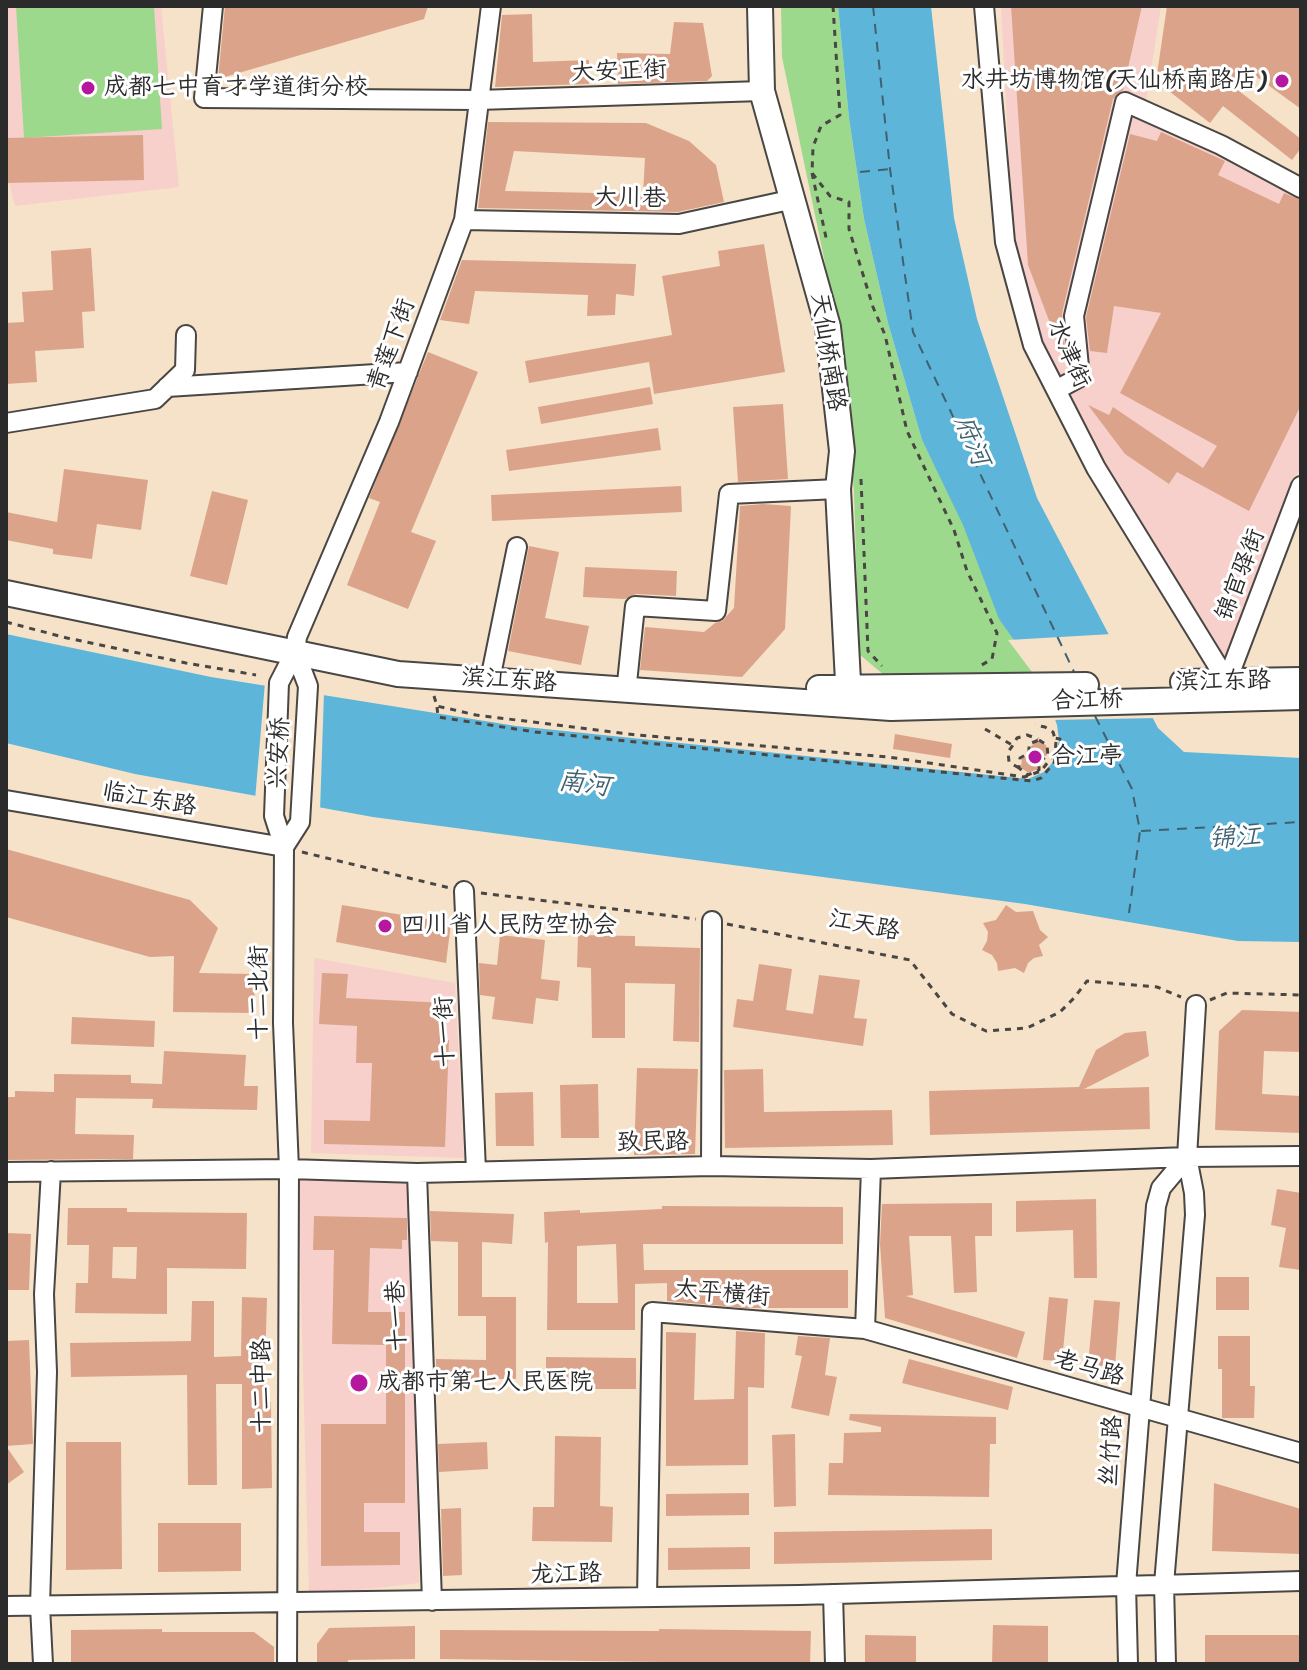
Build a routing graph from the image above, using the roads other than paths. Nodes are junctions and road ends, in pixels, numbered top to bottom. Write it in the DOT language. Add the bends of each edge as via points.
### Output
graph roads {
  1 [pos="213,6"];
  2 [pos="491,6"];
  3 [pos="760,6"];
  4 [pos="984,6"];
  5 [pos="762,91"];
  6 [pos="478,100"];
  7 [pos="1301,188"];
  8 [pos="794,199"];
  9 [pos="464,220"];
  10 [pos="186,335"];
  11 [pos="408,372"];
  12 [pos="167,387"];
  13 [pos="1056,390"];
  14 [pos="6,423"];
  15 [pos="1301,486"];
  16 [pos="838,489"];
  17 [pos="517,547"];
  18 [pos="6,579"];
  19 [pos="6,593"];
  20 [pos="296,644"];
  21 [pos="492,670"];
  22 [pos="1301,680"];
  23 [pos="1227,681"];
  24 [pos="627,683"];
  25 [pos="1150,692"];
  26 [pos="1014,695"];
  27 [pos="849,697"];
  28 [pos="1301,697"];
  29 [pos="6,800"];
  30 [pos="284,847"];
  31 [pos="464,891"];
  32 [pos="712,921"];
  33 [pos="1196,1005"];
  34 [pos="1301,1156"];
  35 [pos="1187,1157"];
  36 [pos="711,1166"];
  37 [pos="289,1169"];
  38 [pos="871,1169"];
  39 [pos="51,1171"];
  40 [pos="476,1171"];
  41 [pos="6,1172"];
  42 [pos="417,1173"];
  43 [pos="865,1329"];
  44 [pos="1139,1408"];
  45 [pos="1178,1418"];
  46 [pos="1301,1453"];
  47 [pos="1301,1581"];
  48 [pos="1164,1584"];
  49 [pos="1126,1585"];
  50 [pos="833,1594"];
  51 [pos="647,1597"];
  52 [pos="432,1601"];
  53 [pos="286,1604"];
  54 [pos="6,1606"];
  55 [pos="40,1606"];
  56 [pos="43,1664"];
  57 [pos="287,1664"];
  58 [pos="835,1664"];
  59 [pos="1128,1664"];
  60 [pos="1166,1664"];
  1 -- 6 [label="street, 大安正街" via="204,98"];
  2 -- 6 [label="street, 青莲下街"];
  3 -- 5 [label="main road, 天仙桥南路"];
  4 -- 13 [label="street, 水津街" via="1005,242 1033,345"];
  5 -- 6 [label="street, 大安正街"];
  5 -- 8 [label="main road, 天仙桥南路"];
  6 -- 9 [label="street, 青莲下街"];
  7 -- 13 [label="street" via="1125,102 1074,316 1080,377"];
  8 -- 9 [label="street, 大川巷" via="679,224"];
  8 -- 16 [label="main road, 天仙桥南路" via="828,327 842,451"];
  9 -- 11 [label="street, 青莲下街"];
  10 -- 12 [label="street" via="185,370"];
  11 -- 12 [label="street"];
  11 -- 20 [label="street, 青莲下街"];
  12 -- 14 [label="street" via="155,399"];
  13 -- 23 [label="street, 水津街" via="1096,468"];
  15 -- 23 [label="street, 锦官驿街"];
  16 -- 24 [label="street" via="729,494 716,611 635,606"];
  16 -- 27 [label="main road, 天仙桥南路"];
  17 -- 21 [label="street"];
  18 -- 20 [label="main road, 滨江东路"];
  19 -- 20 [label="main road, 滨江东路"];
  20 -- 21 [label="main road, 滨江东路"];
  20 -- 27 [label="main road, 滨江东路" via="398,674"];
  20 -- 30 [label="street, 青莲下街" via="279,683 274,816"];
  20 -- 30 [label="street, 兴安桥" via="308,686 300,822"];
  21 -- 24 [label="main road, 滨江东路"];
  22 -- 23 [label="main road, 滨江东路"];
  23 -- 25 [label="main road, 滨江东路"];
  24 -- 27 [label="main road, 滨江东路"];
  25 -- 26 [label="main road, 合江桥"];
  25 -- 28 [label="main road, 滨江东路"];
  26 -- 27 [label="main road, 滨江东路"];
  29 -- 30 [label="street, 临江东路"];
  30 -- 37 [label="street, 十二北街"];
  31 -- 40 [label="street, 十一街"];
  32 -- 36 [label="street"];
  33 -- 35 [label="street"];
  34 -- 35 [label="street, 致民路"];
  35 -- 38 [label="street, 致民路"];
  35 -- 44 [label="street, 丝竹路" via="1161,1188 1156,1206"];
  35 -- 45 [label="street" via="1195,1215"];
  36 -- 38 [label="street, 致民路"];
  36 -- 40 [label="street, 致民路"];
  37 -- 39 [label="street, 致民路"];
  37 -- 42 [label="street, 致民路"];
  37 -- 53 [label="street, 十二中路"];
  38 -- 43 [label="street"];
  39 -- 41 [label="street, 致民路"];
  39 -- 55 [label="street"];
  40 -- 42 [label="street, 致民路"];
  42 -- 52 [label="street, 十一巷"];
  43 -- 44 [label="street, 老马路"];
  43 -- 51 [label="street, 太平横街" via="652,1312"];
  44 -- 45 [label="street, 老马路"];
  44 -- 49 [label="street, 丝竹路"];
  45 -- 46 [label="street, 老马路"];
  45 -- 48 [label="street"];
  47 -- 48 [label="street"];
  48 -- 49 [label="street"];
  48 -- 60 [label="street"];
  49 -- 50 [label="street, 龙江路"];
  49 -- 59 [label="street, 丝竹路"];
  50 -- 51 [label="street, 龙江路"];
  50 -- 58 [label="street"];
  51 -- 52 [label="street, 龙江路"];
  52 -- 53 [label="street, 龙江路"];
  53 -- 55 [label="street, 龙江路"];
  53 -- 57 [label="street, 十二中路"];
  54 -- 55 [label="street, 龙江路"];
  55 -- 56 [label="street"];
}
